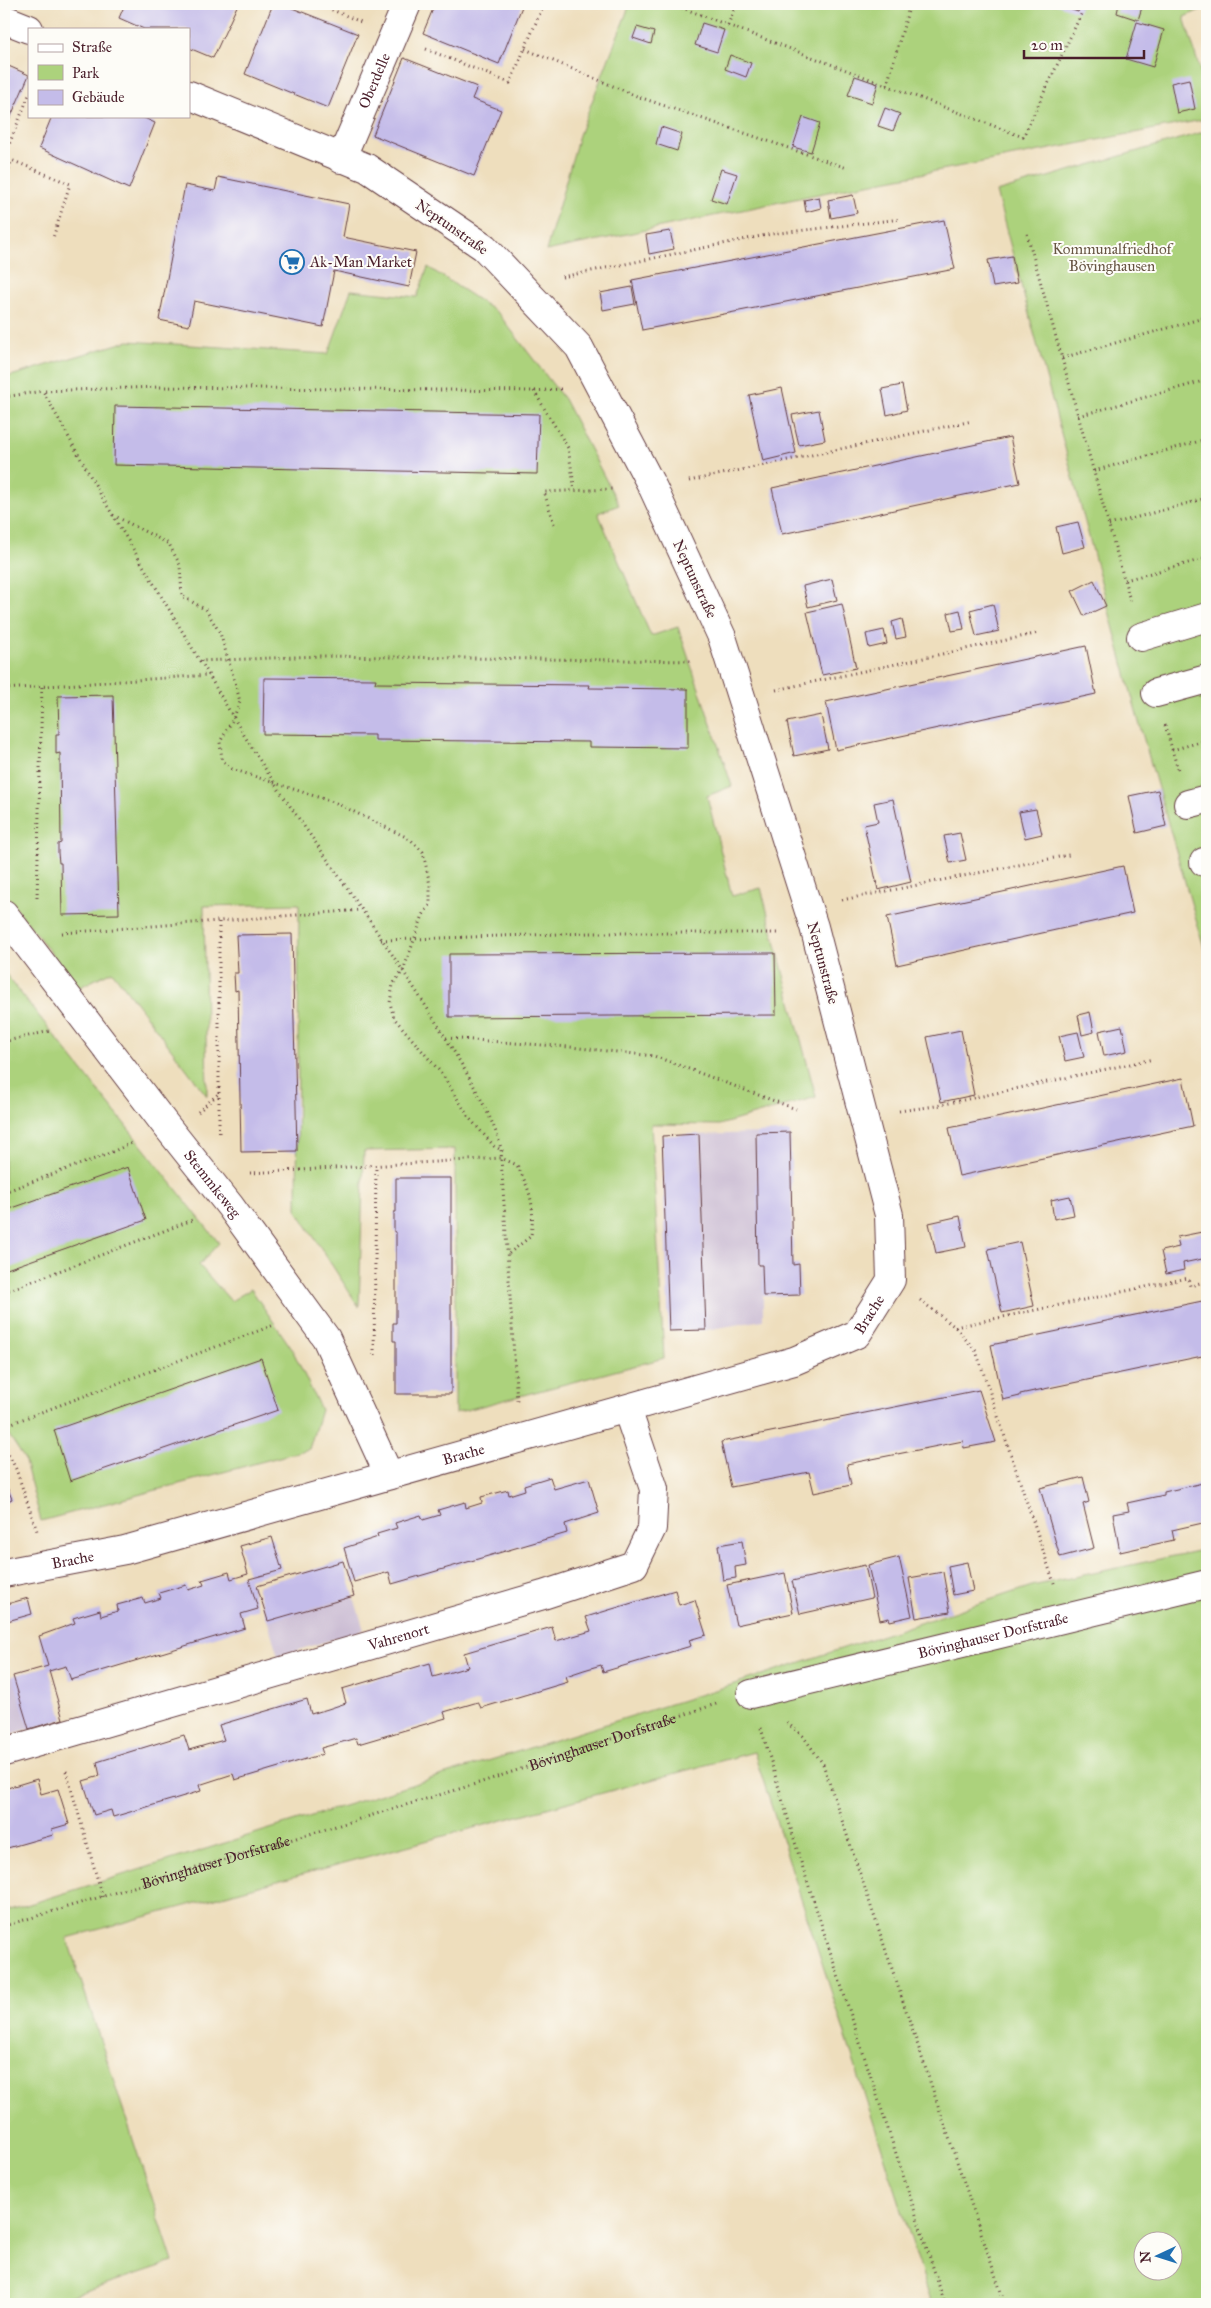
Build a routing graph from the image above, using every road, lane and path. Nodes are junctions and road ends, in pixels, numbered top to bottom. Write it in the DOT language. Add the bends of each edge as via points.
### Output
graph roads {
  1 [pos="318,4"];
  2 [pos="407,4"];
  3 [pos="544,4"];
  4 [pos="672,4"];
  5 [pos="736,4"];
  6 [pos="910,4"];
  7 [pos="1086,4"];
  8 [pos="4,19"];
  9 [pos="728,25"];
  10 [pos="28,29"];
  11 [pos="393,36"];
  12 [pos="525,49"];
  13 [pos="886,85"];
  14 [pos="190,95"];
  15 [pos="28,98"];
  16 [pos="4,157"];
  17 [pos="341,158"];
  18 [pos="12,160"];
  19 [pos="847,168"];
  20 [pos="4,183"];
  21 [pos="901,219"];
  22 [pos="1027,234"];
  23 [pos="53,238"];
  24 [pos="521,286"];
  25 [pos="1207,318"];
  26 [pos="1062,358"];
  27 [pos="1207,380"];
  28 [pos="562,389"];
  29 [pos="43,391"];
  30 [pos="534,391"];
  31 [pos="4,397"];
  32 [pos="1078,416"];
  33 [pos="972,421"];
  34 [pos="1207,439"];
  35 [pos="1094,471"];
  36 [pos="653,488"];
  37 [pos="1207,498"];
  38 [pos="112,514"];
  39 [pos="554,524"];
  40 [pos="1109,525"];
  41 [pos="1207,558"];
  42 [pos="1125,580"];
  43 [pos="1207,617"];
  44 [pos="1039,633"];
  45 [pos="1141,637"];
  46 [pos="200,660"];
  47 [pos="230,660"];
  48 [pos="729,662"];
  49 [pos="209,676"];
  50 [pos="1207,679"];
  51 [pos="42,686"];
  52 [pos="4,689"];
  53 [pos="1156,693"];
  54 [pos="741,698"];
  55 [pos="233,719"];
  56 [pos="1207,740"];
  57 [pos="1172,750"];
  58 [pos="276,785"];
  59 [pos="1198,801"];
  60 [pos="1069,855"];
  61 [pos="808,907"];
  62 [pos="361,910"];
  63 [pos="4,914"];
  64 [pos="219,921"];
  65 [pos="780,933"];
  66 [pos="415,938"];
  67 [pos="32,940"];
  68 [pos="381,940"];
  69 [pos="403,971"];
  70 [pos="86,1022"];
  71 [pos="4,1023"];
  72 [pos="445,1038"];
  73 [pos="1153,1059"];
  74 [pos="796,1109"];
  75 [pos="863,1116"];
  76 [pos="142,1139"];
  77 [pos="503,1151"];
  78 [pos="501,1158"];
  79 [pos="376,1166"];
  80 [pos="221,1189"];
  81 [pos="4,1192"];
  82 [pos="507,1255"];
  83 [pos="891,1280"];
  84 [pos="1207,1281"];
  85 [pos="4,1292"];
  86 [pos="307,1312"];
  87 [pos="955,1327"];
  88 [pos="374,1362"];
  89 [pos="627,1409"];
  90 [pos="4,1426"];
  91 [pos="520,1438"];
  92 [pos="4,1446"];
  93 [pos="389,1475"];
  94 [pos="48,1564"];
  95 [pos="4,1573"];
  96 [pos="1207,1584"];
  97 [pos="1064,1618"];
  98 [pos="751,1694"];
  99 [pos="4,1752"];
  100 [pos="69,1784"];
  101 [pos="103,1898"];
  102 [pos="4,1926"];
  103 [pos="945,2304"];
  104 [pos="1004,2304"];
  1 -- 11 [label="path"];
  2 -- 11 [label="street, Oberdelle"];
  3 -- 12 [label="path"];
  4 -- 9 [label="path"];
  5 -- 9 [label="path"];
  6 -- 13 [label="path"];
  7 -- 13 [label="path" via="1023,137"];
  8 -- 10 [label="street"];
  9 -- 13 [label="path"];
  11 -- 12 [label="path" via="510,83"];
  11 -- 17 [label="street, Oberdelle"];
  12 -- 19 [label="path" via="639,98"];
  14 -- 17 [label="street, Neptunstraße"];
  15 -- 16 [label="path"];
  16 -- 18 [label="path"];
  17 -- 24 [label="street, Neptunstraße" via="367,168 484,247"];
  18 -- 20 [label="path"];
  18 -- 23 [label="path" via="70,184"];
  21 -- 24 [label="path" via="771,234"];
  22 -- 26 [label="path"];
  24 -- 36 [label="street, Neptunstraße" via="579,347"];
  25 -- 26 [label="path"];
  26 -- 32 [label="path"];
  27 -- 32 [label="path"];
  28 -- 30 [label="path"];
  29 -- 30 [label="path" via="159,387"];
  29 -- 31 [label="path"];
  29 -- 38 [label="path"];
  30 -- 39 [label="path" via="568,448 575,490 544,492"];
  32 -- 35 [label="path"];
  33 -- 36 [label="path"];
  34 -- 35 [label="path"];
  35 -- 40 [label="path"];
  36 -- 48 [label="street, Neptunstraße" via="722,638"];
  37 -- 40 [label="path"];
  38 -- 46 [label="path"];
  38 -- 47 [label="path" via="170,544 180,565 182,596 206,610 220,633"];
  40 -- 42 [label="path"];
  41 -- 42 [label="path"];
  42 -- 45 [label="path"];
  43 -- 45 [label="street"];
  44 -- 54 [label="path"];
  46 -- 47 [label="path"];
  46 -- 49 [label="path"];
  47 -- 48 [label="path" via="320,656"];
  47 -- 55 [label="path" via="240,702"];
  48 -- 54 [label="street, Neptunstraße"];
  49 -- 51 [label="path"];
  49 -- 55 [label="path"];
  50 -- 53 [label="street"];
  51 -- 52 [label="path"];
  51 -- 67 [label="path"];
  53 -- 57 [label="path"];
  54 -- 61 [label="street, Neptunstraße"];
  55 -- 58 [label="path"];
  55 -- 58 [label="path" via="220,742 222,760 232,769"];
  56 -- 57 [label="path"];
  57 -- 59 [label="path"];
  58 -- 62 [label="path"];
  58 -- 66 [label="path" via="336,803 410,839 423,852 430,885 430,905"];
  60 -- 61 [label="path"];
  61 -- 75 [label="street, Neptunstraße"];
  62 -- 64 [label="path"];
  62 -- 68 [label="path"];
  63 -- 67 [label="street, Stemmkeweg"];
  64 -- 67 [label="path"];
  64 -- 80 [label="path"];
  65 -- 66 [label="path" via="590,933"];
  66 -- 68 [label="path"];
  66 -- 69 [label="path"];
  67 -- 70 [label="street, Stemmkeweg"];
  68 -- 69 [label="path"];
  69 -- 72 [label="path"];
  69 -- 77 [label="path" via="393,984 390,1003 394,1018 442,1074 470,1119 494,1146"];
  70 -- 71 [label="path" via="7,1041"];
  70 -- 80 [label="street, Stemmkeweg"];
  72 -- 74 [label="path" via="654,1056"];
  72 -- 77 [label="path" via="493,1121"];
  73 -- 75 [label="path" via="936,1106"];
  75 -- 83 [label="street, Neptunstraße" via="889,1215"];
  76 -- 81 [label="path"];
  77 -- 78 [label="path"];
  78 -- 79 [label="path"];
  78 -- 82 [label="path"];
  78 -- 82 [label="path" via="517,1165 531,1192 533,1218 531,1236"];
  79 -- 80 [label="path"];
  79 -- 88 [label="path"];
  80 -- 85 [label="path"];
  80 -- 86 [label="street, Stemmkeweg"];
  82 -- 91 [label="path"];
  83 -- 87 [label="path"];
  83 -- 89 [label="street, Brache" via="857,1334 794,1361"];
  84 -- 87 [label="path" via="1190,1286 1188,1278"];
  86 -- 90 [label="path"];
  86 -- 93 [label="street, Stemmkeweg" via="326,1338"];
  87 -- 97 [label="path" via="976,1351 1052,1573"];
  89 -- 91 [label="street, Brache"];
  89 -- 99 [label="street, Vahrenort" via="654,1490 652,1528 634,1566"];
  91 -- 93 [label="street, Brache"];
  92 -- 94 [label="path" via="16,1470"];
  93 -- 94 [label="street, Brache" via="125,1550"];
  94 -- 95 [label="street, Brache"];
  96 -- 97 [label="street, Bövinghauser Dorfstraße"];
  97 -- 98 [label="street, Bövinghauser Dorfstraße"];
  98 -- 101 [label="path, Bövinghauser Dorfstraße" via="479,1783"];
  98 -- 103 [label="path" via="800,1859"];
  98 -- 104 [label="path" via="803,1736 822,1764"];
  100 -- 101 [label="path"];
  101 -- 102 [label="path, Bövinghauser Dorfstraße"];
}
